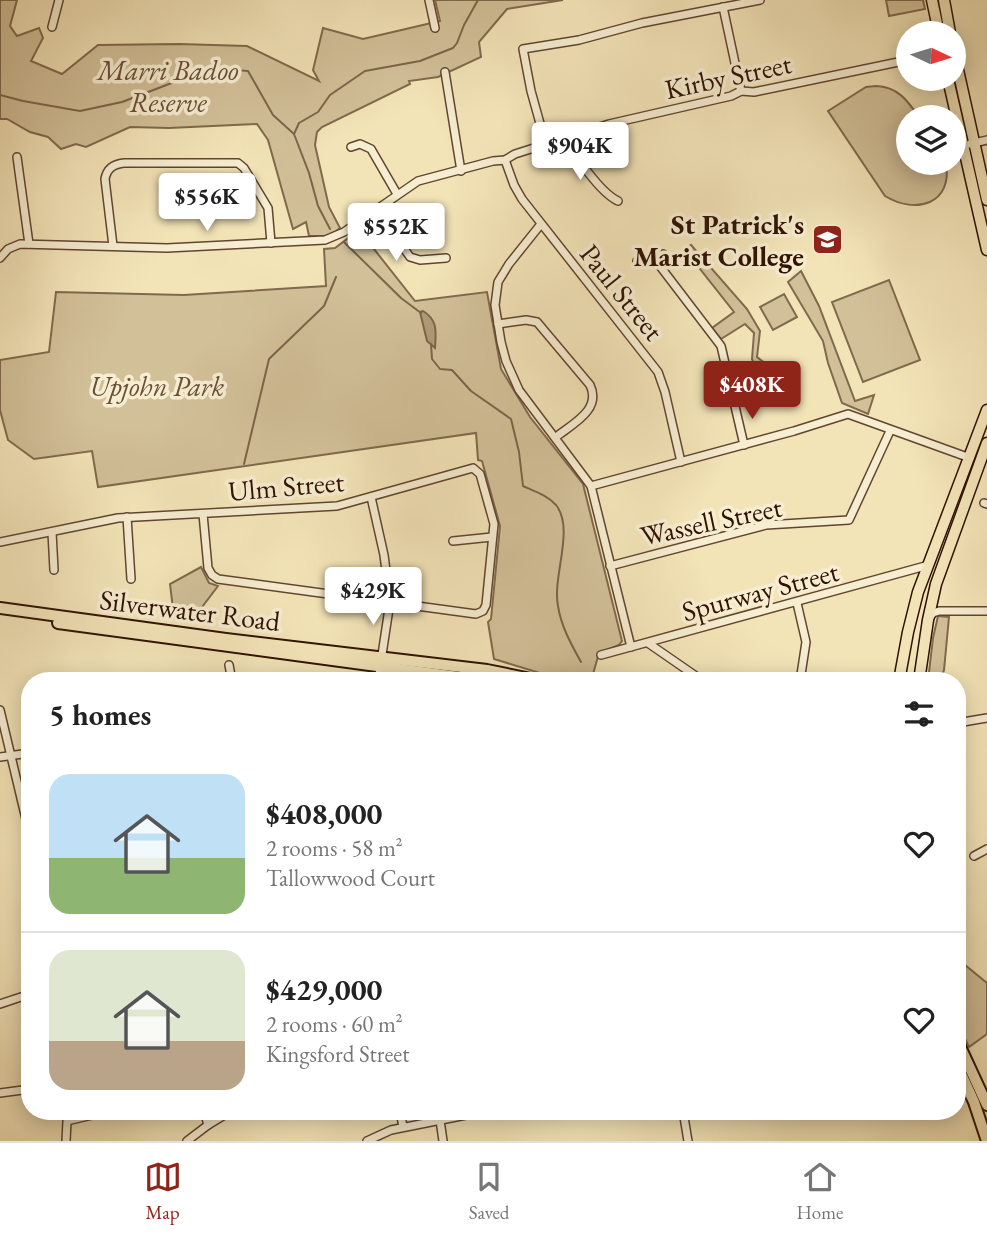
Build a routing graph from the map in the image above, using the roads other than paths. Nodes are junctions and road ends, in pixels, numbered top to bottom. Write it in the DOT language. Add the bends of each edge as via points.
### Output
graph roads {
  1 [pos="59,0"];
  2 [pos="429,0"];
  3 [pos="760,0"];
  4 [pos="932,0"];
  5 [pos="944,0"];
  6 [pos="723,7"];
  7 [pos="936,21"];
  8 [pos="948,21"];
  9 [pos="52,27"];
  10 [pos="435,28"];
  11 [pos="896,62"];
  12 [pos="445,72"];
  13 [pos="741,91"];
  14 [pos="963,91"];
  15 [pos="567,138"];
  16 [pos="987,140"];
  17 [pos="974,143"];
  18 [pos="546,145"];
  19 [pos="966,145"];
  20 [pos="351,147"];
  21 [pos="17,157"];
  22 [pos="966,159"];
  23 [pos="505,160"];
  24 [pos="461,171"];
  25 [pos="397,194"];
  26 [pos="987,200"];
  27 [pos="618,201"];
  28 [pos="377,210"];
  29 [pos="541,224"];
  30 [pos="271,243"];
  31 [pos="29,244"];
  32 [pos="113,246"];
  33 [pos="987,250"];
  34 [pos="663,254"];
  35 [pos="653,257"];
  36 [pos="0,258"];
  37 [pos="446,258"];
  38 [pos="637,261"];
  39 [pos="498,324"];
  40 [pos="987,410"];
  41 [pos="890,431"];
  42 [pos="556,437"];
  43 [pos="987,443"];
  44 [pos="744,445"];
  45 [pos="970,458"];
  46 [pos="681,462"];
  47 [pos="591,486"];
  48 [pos="371,497"];
  49 [pos="203,513"];
  50 [pos="127,517"];
  51 [pos="51,532"];
  52 [pos="492,537"];
  53 [pos="0,541"];
  54 [pos="453,541"];
  55 [pos="929,565"];
  56 [pos="610,566"];
  57 [pos="54,570"];
  58 [pos="131,579"];
  59 [pos="390,602"];
  60 [pos="797,603"];
  61 [pos="0,608"];
  62 [pos="987,611"];
  63 [pos="0,615"];
  64 [pos="928,620"];
  65 [pos="648,643"];
  66 [pos="631,647"];
  67 [pos="601,655"];
  68 [pos="382,661"];
  69 [pos="229,666"];
  70 [pos="230,672"];
  71 [pos="380,672"];
  72 [pos="440,672"];
  73 [pos="497,672"];
  74 [pos="690,672"];
  75 [pos="801,672"];
  76 [pos="901,672"];
  77 [pos="920,672"];
  78 [pos="0,710"];
  79 [pos="987,718"];
  80 [pos="966,722"];
  81 [pos="21,753"];
  82 [pos="10,755"];
  83 [pos="0,757"];
  84 [pos="21,800"];
  85 [pos="987,849"];
  86 [pos="974,856"];
  87 [pos="21,997"];
  88 [pos="0,1004"];
  89 [pos="966,1060"];
  90 [pos="966,1085"];
  91 [pos="21,1088"];
  92 [pos="0,1093"];
  93 [pos="987,1105"];
  94 [pos="65,1120"];
  95 [pos="207,1120"];
  96 [pos="216,1120"];
  97 [pos="402,1120"];
  98 [pos="440,1120"];
  99 [pos="684,1120"];
  100 [pos="208,1125"];
  101 [pos="403,1127"];
  102 [pos="66,1141"];
  103 [pos="187,1141"];
  104 [pos="367,1141"];
  105 [pos="443,1141"];
  106 [pos="688,1141"];
  107 [pos="987,1141"];
  1 -- 9 [label="street"];
  2 -- 10 [label="street"];
  3 -- 6 [label="street"];
  4 -- 7 [label="main road"];
  5 -- 8 [label="main road"];
  6 -- 13 [label="street"];
  6 -- 18 [label="street" via="523,49"];
  11 -- 13 [label="street, Kirby Street"];
  12 -- 24 [label="street"];
  13 -- 15 [label="street, Kirby Street"];
  14 -- 17 [label="main road"];
  15 -- 18 [label="street, Kirby Street"];
  15 -- 27 [label="street" via="605,191"];
  16 -- 17 [label="street"];
  17 -- 19 [label="street"];
  17 -- 26 [label="main road"];
  18 -- 23 [label="street, Kirby Street"];
  20 -- 25 [label="street" via="360,144 371,149"];
  21 -- 31 [label="street"];
  22 -- 33 [label="main road"];
  23 -- 24 [label="street, Kirby Street"];
  23 -- 29 [label="street, Paul Street" via="518,193"];
  24 -- 25 [label="street, Kirby Street" via="418,181"];
  25 -- 28 [label="street, Kirby Street"];
  28 -- 30 [label="street, Kirby Street" via="330,239"];
  28 -- 37 [label="street" via="410,257"];
  29 -- 39 [label="street" via="498,282"];
  29 -- 46 [label="street, Paul Street" via="658,372"];
  30 -- 32 [label="street, Kirby Street"];
  30 -- 32 [label="street" via="268,208 239,163 124,163 112,166 104,179"];
  31 -- 32 [label="street, Kirby Street"];
  31 -- 36 [label="street, Kirby Street" via="12,246"];
  34 -- 35 [label="street"];
  35 -- 38 [label="street"];
  35 -- 44 [label="street" via="721,346"];
  39 -- 42 [label="street" via="506,361 519,390"];
  39 -- 42 [label="street" via="537,322 593,391 592,407"];
  40 -- 45 [label="main road"];
  41 -- 44 [label="street" via="848,414"];
  41 -- 45 [label="street"];
  41 -- 56 [label="street, Wassell Street" via="849,520 766,525"];
  42 -- 47 [label="street"];
  43 -- 64 [label="main road" via="939,573"];
  44 -- 46 [label="street"];
  45 -- 55 [label="main road"];
  46 -- 47 [label="street"];
  47 -- 56 [label="street"];
  48 -- 49 [label="street, Ulm Street" via="337,506"];
  48 -- 52 [label="street, Ulm Street" via="473,468 480,474 494,524"];
  48 -- 59 [label="street"];
  49 -- 50 [label="street, Ulm Street"];
  49 -- 59 [label="street" via="208,568 218,579"];
  50 -- 51 [label="street, Ulm Street"];
  50 -- 58 [label="street"];
  51 -- 53 [label="street, Ulm Street"];
  51 -- 57 [label="street"];
  52 -- 54 [label="street"];
  52 -- 59 [label="street, Ulm Street" via="483,611 476,614"];
  55 -- 60 [label="street, Spurway Street"];
  55 -- 76 [label="main road" via="913,609"];
  56 -- 66 [label="street"];
  59 -- 68 [label="street"];
  60 -- 65 [label="street, Spurway Street"];
  60 -- 75 [label="street" via="806,642"];
  61 -- 68 [label="highway, Silverwater Road"];
  62 -- 64 [label="street" via="948,610 933,613"];
  63 -- 68 [label="highway, Silverwater Road"];
  64 -- 77 [label="main road"];
  65 -- 66 [label="street, Spurway Street"];
  65 -- 74 [label="street"];
  66 -- 67 [label="street, Spurway Street"];
  68 -- 71 [label="street"];
  68 -- 72 [label="highway, Silverwater Road"];
  68 -- 73 [label="highway, Silverwater Road"];
  69 -- 70 [label="street"];
  78 -- 82 [label="street"];
  79 -- 80 [label="street"];
  81 -- 82 [label="street"];
  82 -- 83 [label="street"];
  82 -- 84 [label="street"];
  85 -- 86 [label="street"];
  87 -- 88 [label="street"];
  89 -- 93 [label="highway"];
  90 -- 107 [label="highway"];
  91 -- 92 [label="street"];
  94 -- 102 [label="street"];
  95 -- 100 [label="street"];
  96 -- 100 [label="street"];
  97 -- 101 [label="street"];
  98 -- 101 [label="street"];
  98 -- 105 [label="street"];
  99 -- 106 [label="street"];
  100 -- 103 [label="street"];
  101 -- 104 [label="street"];
}
